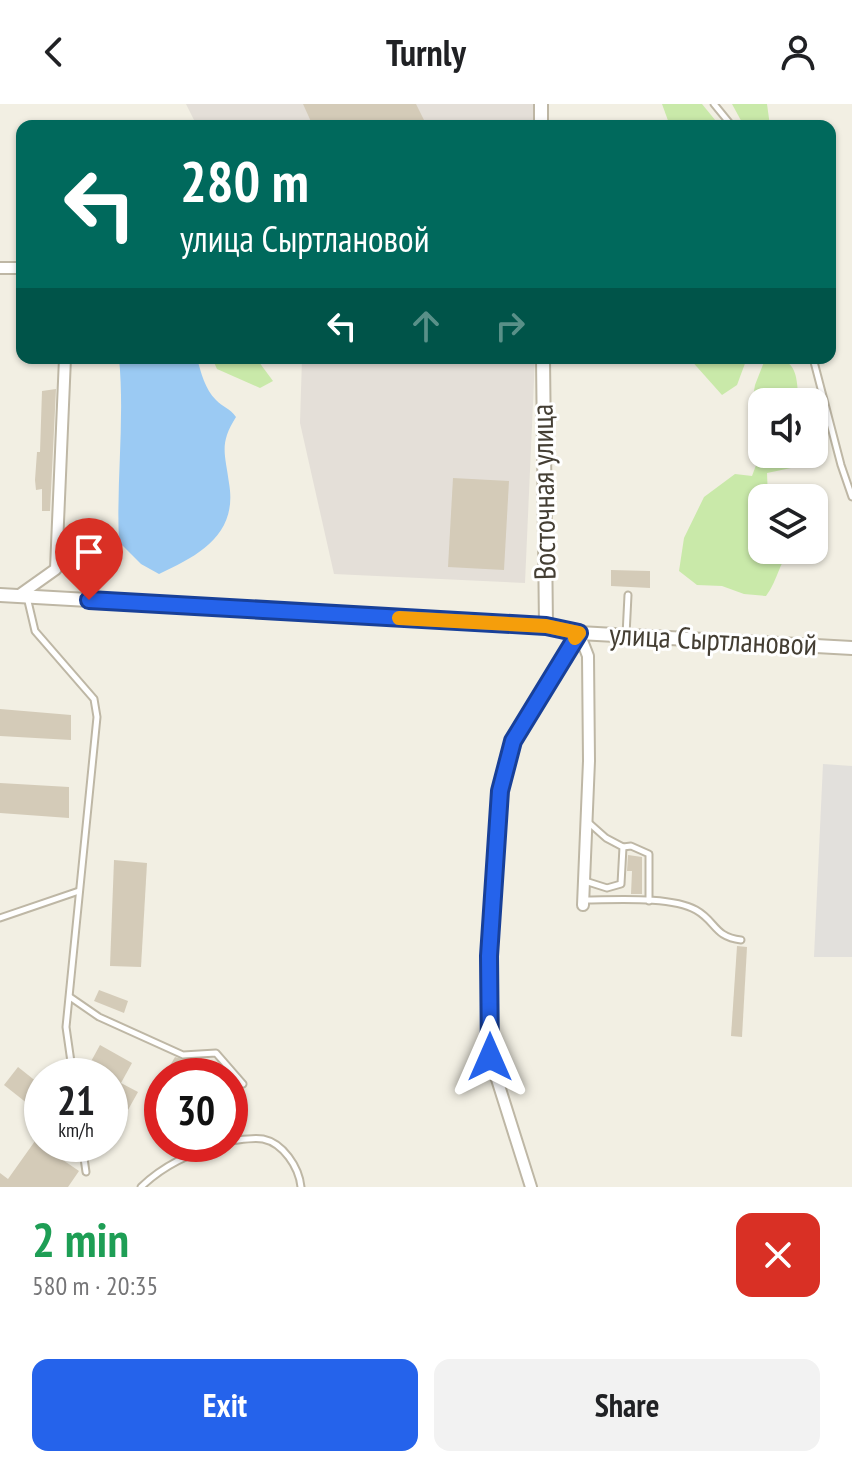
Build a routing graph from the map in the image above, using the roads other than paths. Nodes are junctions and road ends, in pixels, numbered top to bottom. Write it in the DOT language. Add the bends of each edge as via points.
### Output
graph roads {
  1 [pos="714,104"];
  2 [pos="727,120"];
  3 [pos="65,364"];
  4 [pos="543,364"];
  5 [pos="815,364"];
  6 [pos="852,497"];
  7 [pos="0,595"];
  8 [pos="628,595"];
  9 [pos="22,596"];
  10 [pos="546,626"];
  11 [pos="579,633"];
  12 [pos="626,636"];
  13 [pos="852,648"];
  14 [pos="587,821"];
  15 [pos="623,847"];
  16 [pos="584,881"];
  17 [pos="79,891"];
  18 [pos="649,901"];
  19 [pos="583,903"];
  20 [pos="0,918"];
  21 [pos="741,940"];
  22 [pos="69,996"];
  23 [pos="70,1058"];
  24 [pos="220,1058"];
  25 [pos="248,1139"];
  26 [pos="85,1162"];
  27 [pos="175,1162"];
  28 [pos="86,1172"];
  29 [pos="141,1187"];
  30 [pos="301,1187"];
  31 [pos="531,1187"];
  1 -- 2 [label="lane"];
  3 -- 9 [label="street" via="56,569"];
  4 -- 10 [label="street, Восточная улица"];
  5 -- 6 [label="lane"];
  7 -- 9 [label="street, улица Сыртлановой"];
  8 -- 12 [label="lane"];
  9 -- 10 [label="street, улица Сыртлановой"];
  9 -- 17 [label="lane" via="35,631 94,699 97,717"];
  10 -- 11 [label="street, улица Сыртлановой"];
  11 -- 12 [label="street, улица Сыртлановой"];
  11 -- 14 [label="street" via="588,656"];
  11 -- 31 [label="street" via="513,741 500,791 492,878 490,1057"];
  12 -- 13 [label="street, улица Сыртлановой"];
  14 -- 15 [label="lane"];
  14 -- 16 [label="street"];
  15 -- 16 [label="lane" via="621,884 607,888"];
  15 -- 18 [label="lane" via="649,854"];
  16 -- 19 [label="street"];
  17 -- 20 [label="lane"];
  17 -- 22 [label="lane"];
  18 -- 19 [label="lane"];
  18 -- 21 [label="lane" via="697,910 725,938"];
  22 -- 23 [label="lane"];
  22 -- 24 [label="lane" via="99,1017 183,1055 216,1053"];
  25 -- 30 [label="lane" via="262,1138 281,1147"];
  26 -- 28 [label="lane"];
  27 -- 29 [label="lane"];
}
